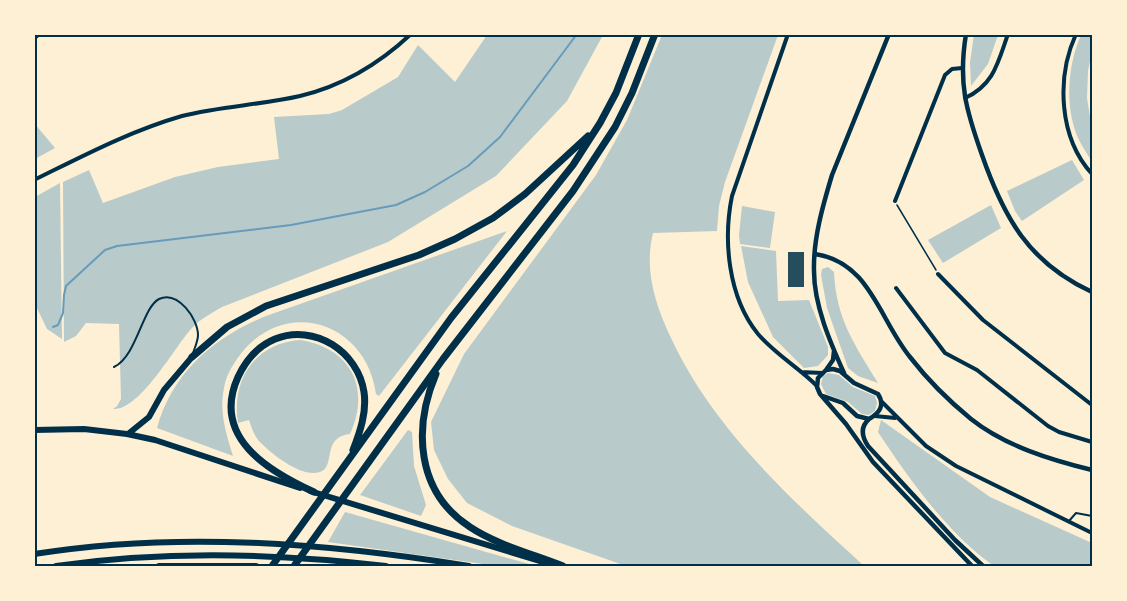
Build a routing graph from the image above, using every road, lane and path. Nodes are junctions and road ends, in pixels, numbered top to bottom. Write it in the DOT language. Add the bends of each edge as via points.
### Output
graph roads {
  1 [pos="39,34"];
  2 [pos="411,34"];
  3 [pos="639,34"];
  4 [pos="655,34"];
  5 [pos="788,34"];
  6 [pos="889,34"];
  7 [pos="966,34"];
  8 [pos="1008,34"];
  9 [pos="1076,34"];
  10 [pos="34,38"];
  11 [pos="962,68"];
  12 [pos="964,98"];
  13 [pos="600,123"];
  14 [pos="1092,174"];
  15 [pos="34,180"];
  16 [pos="895,201"];
  17 [pos="815,254"];
  18 [pos="938,274"];
  19 [pos="896,288"];
  20 [pos="1092,292"];
  21 [pos="834,349"];
  22 [pos="192,357"];
  23 [pos="443,359"];
  24 [pos="114,367"];
  25 [pos="800,372"];
  26 [pos="824,372"];
  27 [pos="844,373"];
  28 [pos="817,387"];
  29 [pos="823,396"];
  30 [pos="882,402"];
  31 [pos="1092,405"];
  32 [pos="875,416"];
  33 [pos="869,419"];
  34 [pos="899,419"];
  35 [pos="34,430"];
  36 [pos="127,434"];
  37 [pos="1092,442"];
  38 [pos="348,462"];
  39 [pos="1092,470"];
  40 [pos="314,492"];
  41 [pos="1092,516"];
  42 [pos="1068,522"];
  43 [pos="1092,533"];
  44 [pos="34,554"];
  45 [pos="56,567"];
  46 [pos="159,567"];
  47 [pos="256,567"];
  48 [pos="272,567"];
  49 [pos="294,567"];
  50 [pos="386,567"];
  51 [pos="469,567"];
  52 [pos="556,567"];
  53 [pos="564,567"];
  54 [pos="972,567"];
  55 [pos="983,567"];
  1 -- 10 [label="street"];
  2 -- 15 [label="street" via="391,53 331,87 165,122 112,141"];
  3 -- 13 [label="highway"];
  4 -- 23 [label="highway" via="615,127 573,191"];
  5 -- 25 [label="street" via="735,186 729,207 728,241 735,287 747,316 758,334"];
  6 -- 17 [label="street" via="832,175"];
  7 -- 11 [label="street"];
  8 -- 12 [label="street" via="985,86"];
  9 -- 14 [label="street" via="1065,74 1066,114 1079,154"];
  11 -- 12 [label="street"];
  11 -- 16 [label="street" via="945,75"];
  12 -- 20 [label="street" via="1009,220 1038,256"];
  13 -- 22 [label="highway" via="532,188 493,218 441,246 266,306 227,327"];
  13 -- 38 [label="highway" via="561,180 451,318"];
  16 -- 18 [label="path"];
  17 -- 21 [label="street" via="815,287"];
  17 -- 39 [label="street" via="841,261 858,276 910,357 970,418 1023,447"];
  18 -- 31 [label="street" via="983,320"];
  19 -- 37 [label="street" via="945,353 977,370 1048,426"];
  21 -- 26 [label="street"];
  21 -- 27 [label="street"];
  22 -- 24 [label="lane" via="198,338 194,320 176,299 164,298 155,303 127,355"];
  22 -- 36 [label="highway" via="164,390 149,417"];
  23 -- 49 [label="highway"];
  23 -- 53 [label="highway" via="424,407 421,430 422,452 438,495 468,526"];
  25 -- 26 [label="street"];
  25 -- 28 [label="street"];
  26 -- 27 [label="street" via="833,369"];
  26 -- 28 [label="street"];
  27 -- 30 [label="street" via="859,386 875,391"];
  28 -- 29 [label="street"];
  29 -- 33 [label="street"];
  29 -- 54 [label="street" via="862,449"];
  30 -- 32 [label="street"];
  30 -- 34 [label="street"];
  32 -- 33 [label="street"];
  32 -- 34 [label="street"];
  33 -- 55 [label="street" via="862,433 868,446"];
  34 -- 42 [label="street" via="926,446 956,466"];
  35 -- 36 [label="highway" via="84,429"];
  36 -- 40 [label="highway"];
  38 -- 40 [label="highway" via="365,404 360,378 349,357 328,341 303,334 275,339 262,346 247,361 237,380 232,401 234,425 246,448 259,460"];
  38 -- 48 [label="highway"];
  40 -- 52 [label="highway"];
  41 -- 42 [label="lane" via="1076,513"];
  42 -- 43 [label="street"];
  44 -- 51 [label="highway" via="125,544 264,542 394,554"];
  45 -- 50 [label="highway" via="122,558 212,555 316,559"];
  46 -- 47 [label="highway"];
}
